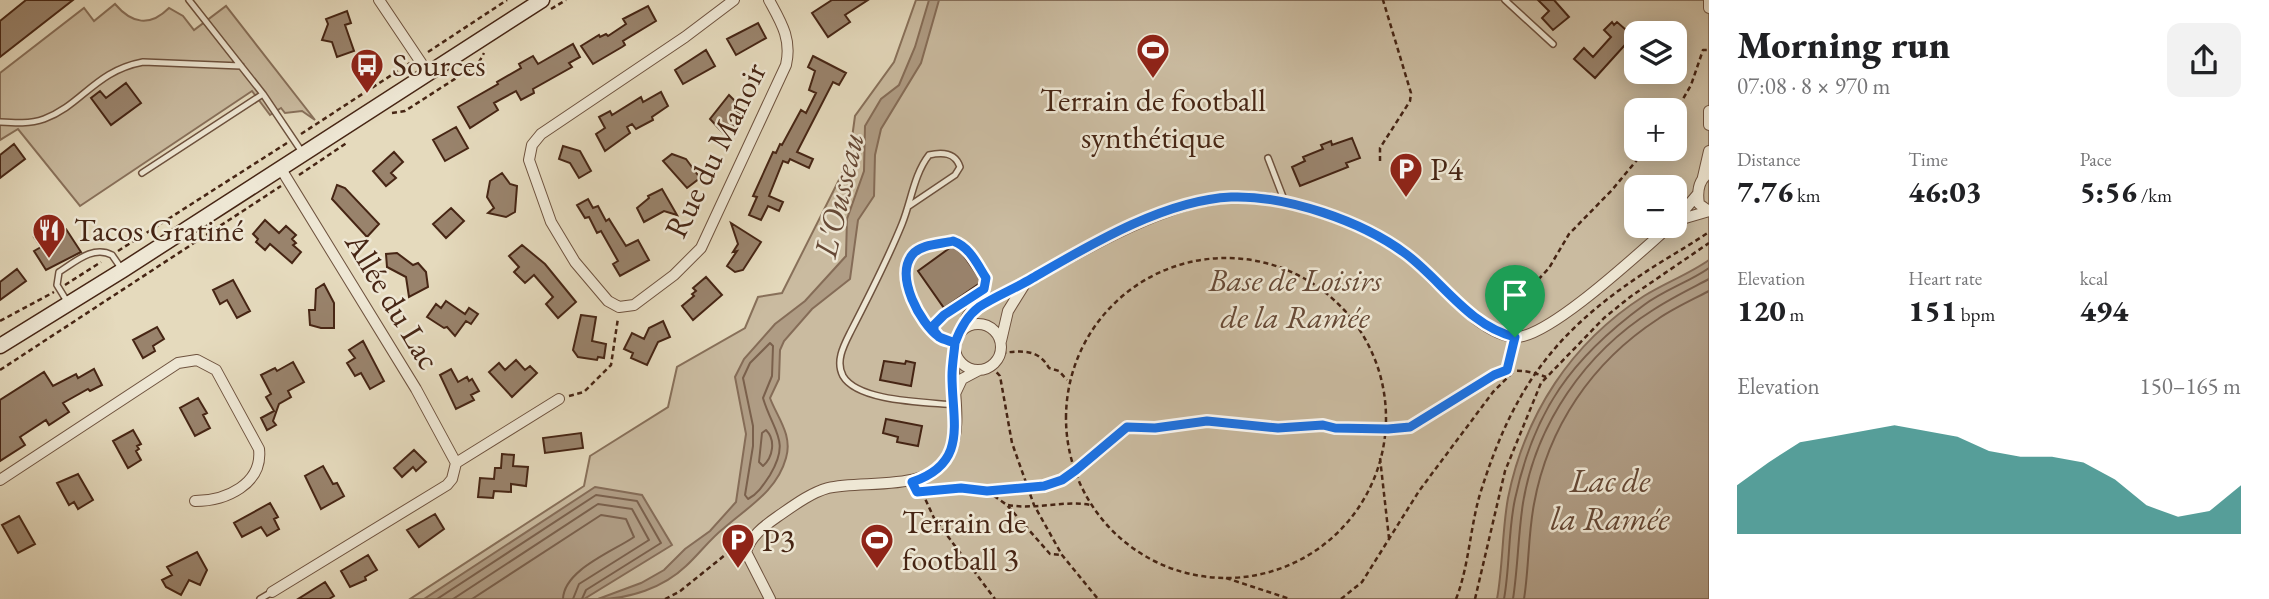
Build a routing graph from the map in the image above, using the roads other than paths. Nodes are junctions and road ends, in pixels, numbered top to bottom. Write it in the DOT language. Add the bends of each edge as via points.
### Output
graph roads {
  1 [pos="189,0"];
  2 [pos="379,0"];
  3 [pos="542,0"];
  4 [pos="734,0"];
  5 [pos="769,0"];
  6 [pos="1505,0"];
  7 [pos="1709,0"];
  8 [pos="1709,8"];
  9 [pos="1553,44"];
  10 [pos="241,66"];
  11 [pos="428,73"];
  12 [pos="263,94"];
  13 [pos="1709,111"];
  14 [pos="0,122"];
  15 [pos="1709,125"];
  16 [pos="1709,150"];
  17 [pos="304,154"];
  18 [pos="1268,158"];
  19 [pos="281,169"];
  20 [pos="142,173"];
  21 [pos="1706,175"];
  22 [pos="1697,195"];
  23 [pos="1282,203"];
  24 [pos="909,206"];
  25 [pos="1709,211"];
  26 [pos="1656,238"];
  27 [pos="123,270"];
  28 [pos="1027,282"];
  29 [pos="68,304"];
  30 [pos="964,328"];
  31 [pos="934,331"];
  32 [pos="0,346"];
  33 [pos="955,347"];
  34 [pos="1000,348"];
  35 [pos="979,370"];
  36 [pos="559,399"];
  37 [pos="954,401"];
  38 [pos="456,463"];
  39 [pos="0,480"];
  40 [pos="195,501"];
  41 [pos="272,592"];
  42 [pos="260,599"];
  43 [pos="770,599"];
  1 -- 10 [label="lane"];
  2 -- 11 [label="street"];
  3 -- 11 [label="main road"];
  4 -- 5 [label="street, Rue du Manoir" via="541,134 530,149 531,172 563,243 586,276 619,307 634,305 674,275 709,233 786,65 785,29"];
  6 -- 9 [label="lane"];
  7 -- 8 [label="street"];
  10 -- 12 [label="lane"];
  10 -- 14 [label="lane" via="132,64 117,68 44,119"];
  11 -- 17 [label="main road"];
  12 -- 17 [label="lane"];
  12 -- 20 [label="lane"];
  13 -- 15 [label="street"];
  16 -- 21 [label="street"];
  17 -- 19 [label="main road"];
  18 -- 23 [label="lane"];
  19 -- 27 [label="main road"];
  19 -- 38 [label="street, Allée du Lac"];
  21 -- 22 [label="street"];
  22 -- 25 [label="street" via="1699,204"];
  22 -- 25 [label="street" via="1675,221"];
  23 -- 26 [label="street" via="1334,217 1382,239 1406,254 1483,323 1515,337 1529,335 1558,319"];
  23 -- 28 [label="street" via="1230,197 1188,205 1128,228"];
  24 -- 24 [label="lane" via="921,165 929,155 949,154 957,159 960,167 955,175"];
  24 -- 37 [label="lane" via="843,346 839,364 844,378 859,390 890,399"];
  27 -- 29 [label="main road"];
  27 -- 29 [label="lane" via="112,255 98,251 59,272 57,278"];
  28 -- 30 [label="street" via="970,314"];
  28 -- 34 [label="street" via="1008,311"];
  29 -- 32 [label="main road"];
  30 -- 33 [label="street"];
  30 -- 34 [label="street" via="976,324 989,327"];
  31 -- 31 [label="lane" via="906,287 905,272 919,249 953,241 965,247 987,284 937,320"];
  31 -- 33 [label="lane"];
  33 -- 35 [label="street" via="961,363"];
  33 -- 37 [label="street"];
  34 -- 35 [label="street" via="991,366"];
  35 -- 37 [label="street" via="962,379"];
  36 -- 38 [label="street"];
  37 -- 43 [label="street" via="957,423 950,456 927,477 826,489 803,500 749,541 746,552"];
  38 -- 41 [label="street" via="447,485"];
  39 -- 40 [label="street" via="178,363 197,360 216,370 259,449 260,459 251,480 225,496"];
  41 -- 42 [label="lane"];
}
